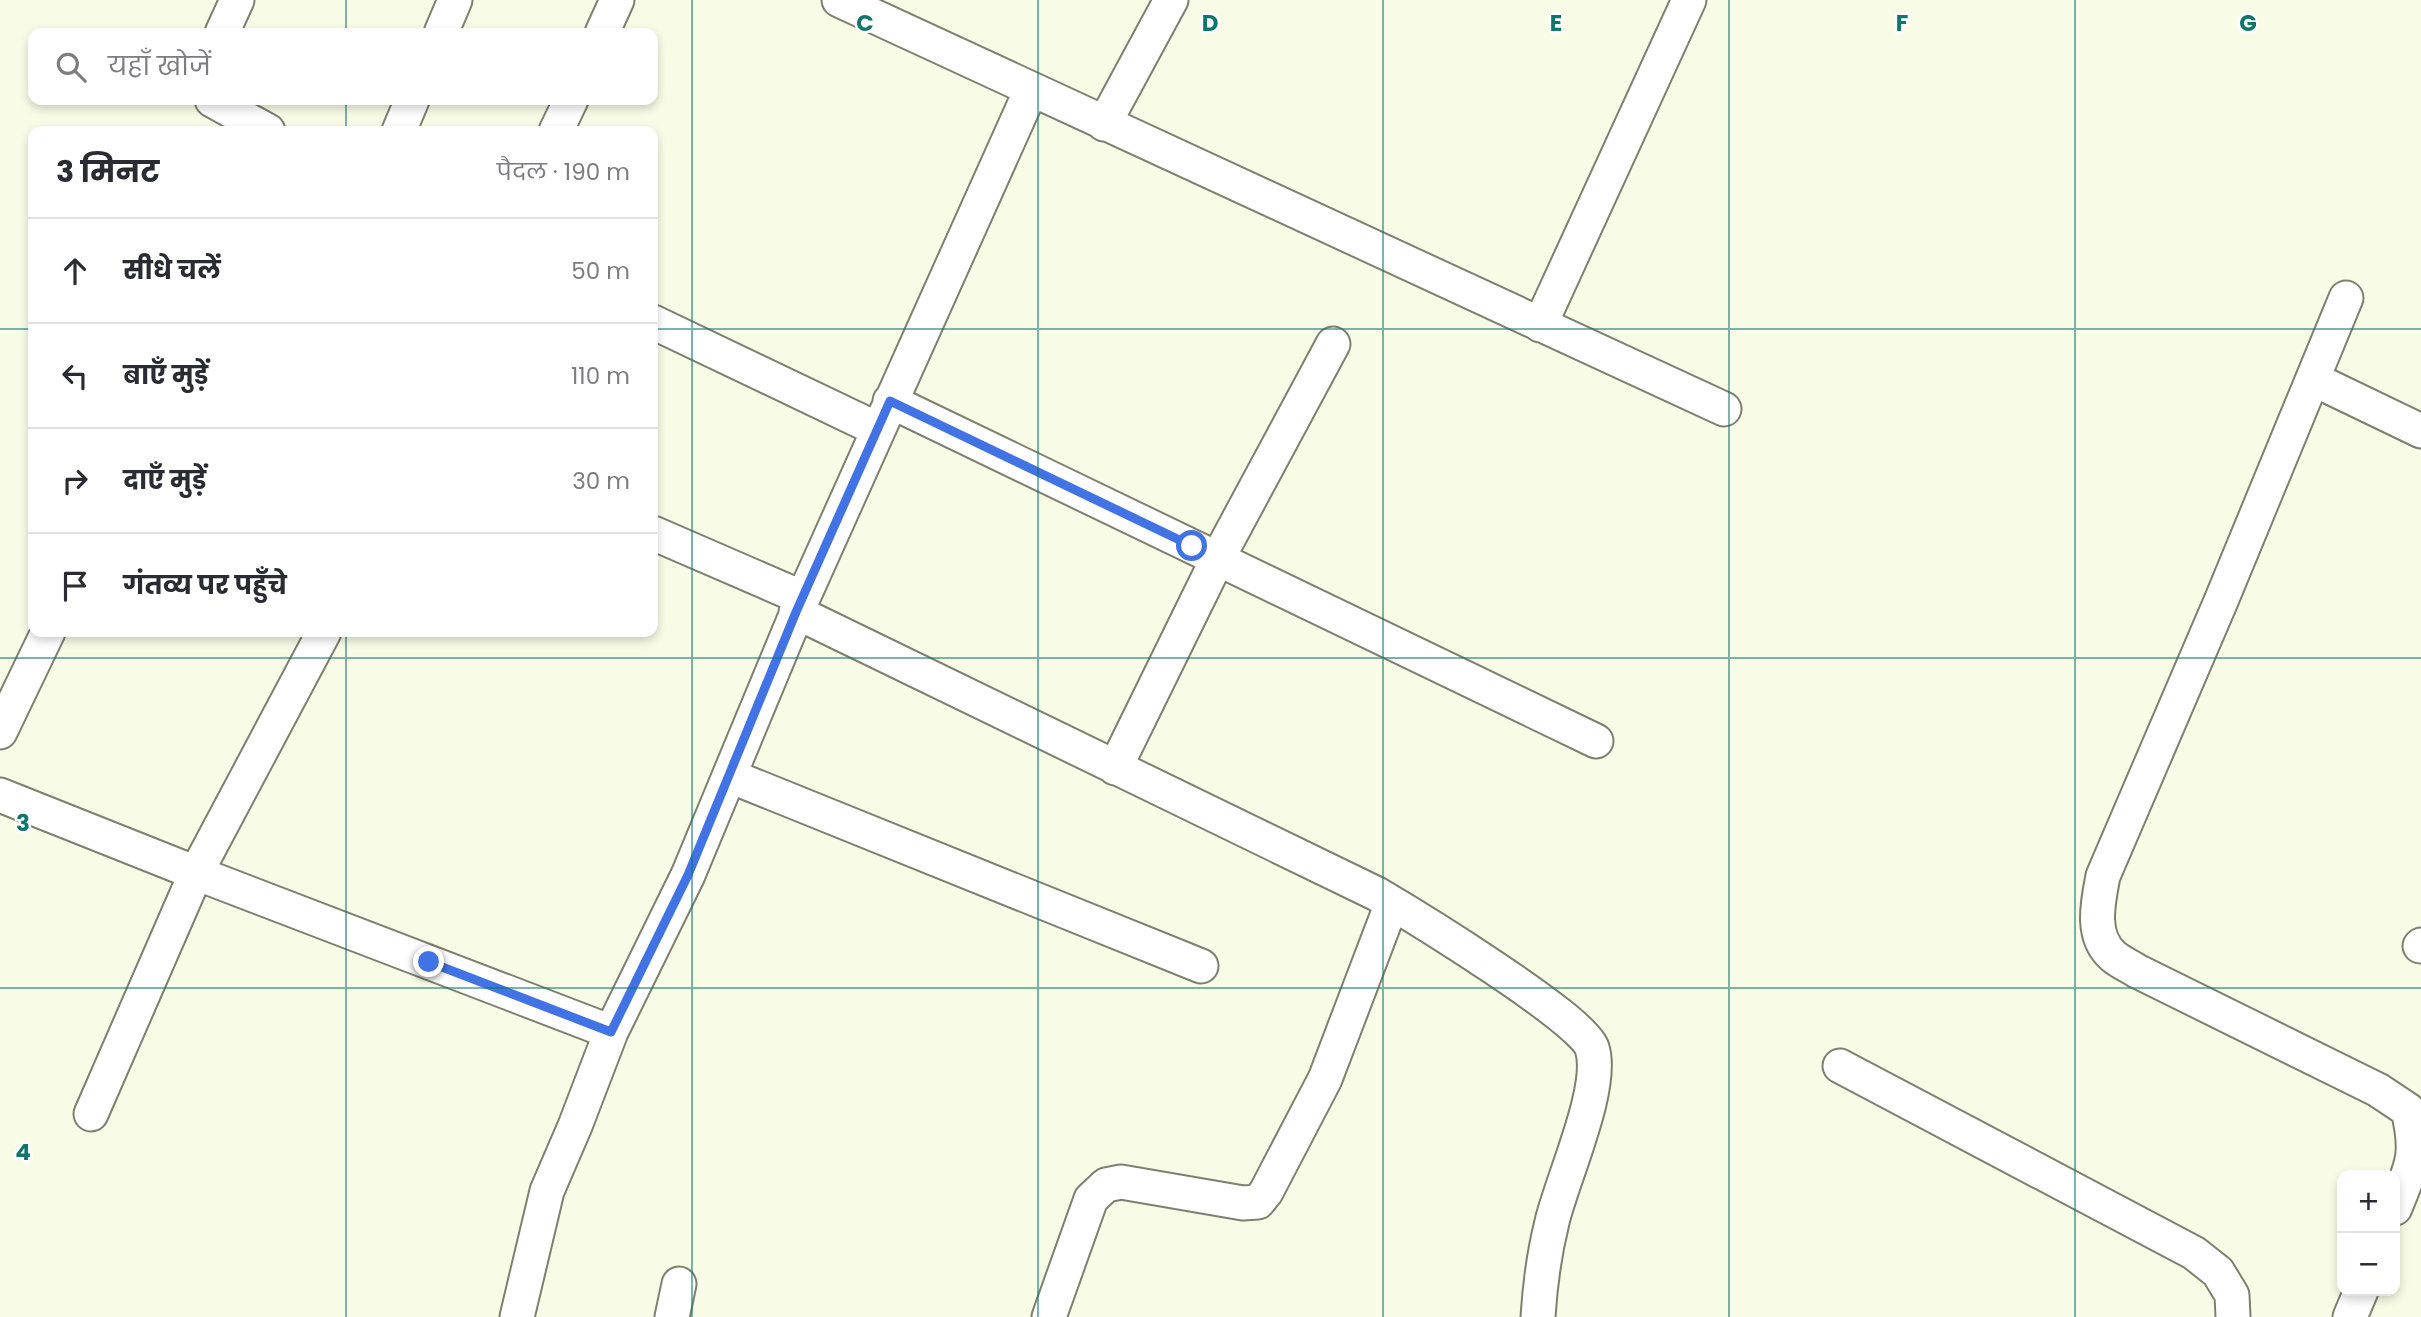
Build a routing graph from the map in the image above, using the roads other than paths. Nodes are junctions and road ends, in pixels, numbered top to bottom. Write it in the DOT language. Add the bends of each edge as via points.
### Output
graph roads {
  1 [pos="237,0"];
  2 [pos="455,0"];
  3 [pos="617,0"];
  4 [pos="839,0"];
  5 [pos="1171,0"];
  6 [pos="1689,0"];
  7 [pos="224,28"];
  8 [pos="443,28"];
  9 [pos="603,28"];
  10 [pos="1031,90"];
  11 [pos="221,105"];
  12 [pos="410,105"];
  13 [pos="569,105"];
  14 [pos="1104,124"];
  15 [pos="259,126"];
  16 [pos="401,126"];
  17 [pos="558,126"];
  18 [pos="2346,298"];
  19 [pos="658,324"];
  20 [pos="1540,325"];
  21 [pos="1333,344"];
  22 [pos="2312,379"];
  23 [pos="1724,409"];
  24 [pos="883,415"];
  25 [pos="2421,431"];
  26 [pos="658,535"];
  27 [pos="1218,558"];
  28 [pos="800,605"];
  29 [pos="46,637"];
  30 [pos="321,637"];
  31 [pos="0,732"];
  32 [pos="1596,741"];
  33 [pos="1115,768"];
  34 [pos="730,776"];
  35 [pos="0,795"];
  36 [pos="197,873"];
  37 [pos="1392,903"];
  38 [pos="1201,967"];
  39 [pos="611,1032"];
  40 [pos="1839,1066"];
  41 [pos="91,1114"];
  42 [pos="2400,1196"];
  43 [pos="680,1284"];
  44 [pos="2359,1296"];
  45 [pos="1539,1306"];
  46 [pos="517,1317"];
  47 [pos="672,1317"];
  48 [pos="1049,1317"];
  49 [pos="2233,1317"];
  50 [pos="2350,1317"];
  1 -- 7 [label="street"];
  2 -- 8 [label="street"];
  3 -- 9 [label="street"];
  4 -- 10 [label="street"];
  5 -- 14 [label="street"];
  6 -- 20 [label="street"];
  10 -- 14 [label="street"];
  10 -- 24 [label="street"];
  11 -- 15 [label="street"];
  12 -- 16 [label="street"];
  13 -- 17 [label="street"];
  14 -- 20 [label="street"];
  18 -- 22 [label="street"];
  19 -- 24 [label="street"];
  20 -- 23 [label="street"];
  21 -- 27 [label="street"];
  22 -- 25 [label="street"];
  22 -- 42 [label="street" via="2103,876 2096,910 2099,934 2111,955 2378,1090 2408,1110 2415,1138 2413,1163"];
  24 -- 27 [label="street"];
  24 -- 28 [label="street"];
  26 -- 28 [label="street"];
  27 -- 32 [label="street"];
  27 -- 33 [label="street"];
  28 -- 33 [label="street"];
  28 -- 34 [label="street"];
  29 -- 31 [label="street"];
  30 -- 36 [label="street"];
  33 -- 37 [label="street"];
  34 -- 38 [label="street"];
  34 -- 39 [label="street" via="688,875"];
  35 -- 36 [label="street"];
  36 -- 39 [label="street"];
  36 -- 41 [label="street"];
  37 -- 45 [label="street" via="1572,1023 1592,1045 1592,1091 1552,1219"];
  37 -- 48 [label="street" via="1325,1079 1258,1202 1121,1182 1106,1185 1091,1199"];
  39 -- 46 [label="street" via="547,1191"];
  40 -- 49 [label="street" via="2194,1252 2218,1272 2232,1295"];
  43 -- 47 [label="street"];
  44 -- 50 [label="street"];
}
